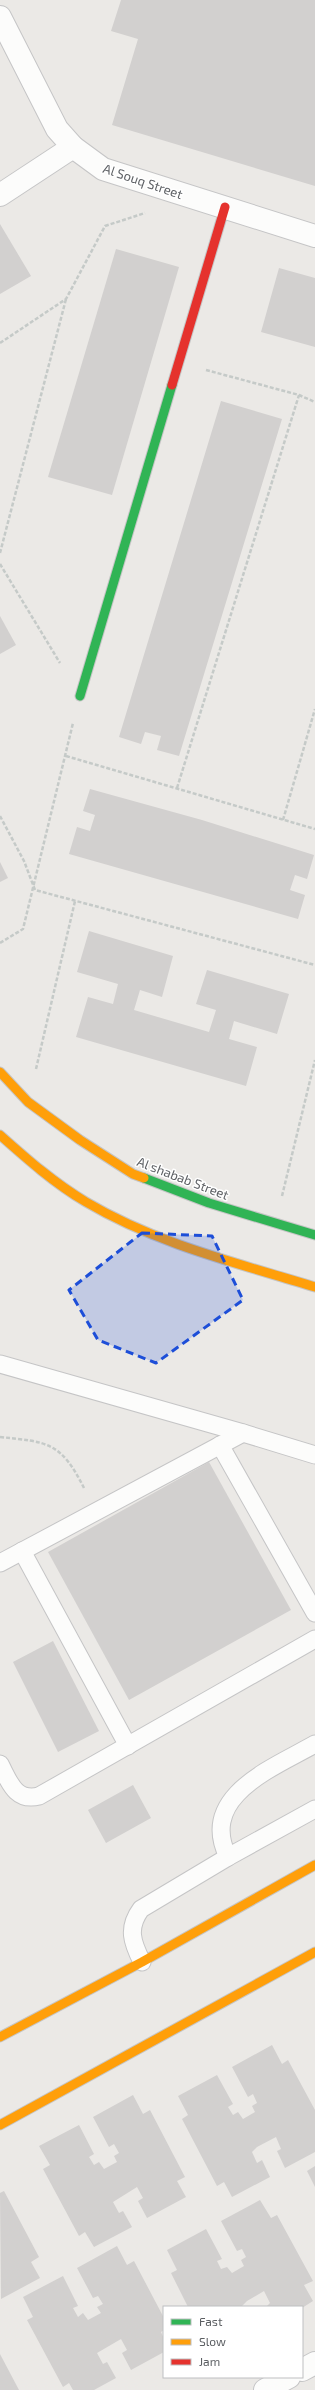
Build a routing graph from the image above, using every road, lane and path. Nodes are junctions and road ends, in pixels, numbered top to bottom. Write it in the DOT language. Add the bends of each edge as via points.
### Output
graph roads {
  1 [pos="0,18"];
  2 [pos="73,147"];
  3 [pos="0,195"];
  4 [pos="225,207"];
  5 [pos="149,212"];
  6 [pos="315,236"];
  7 [pos="66,299"];
  8 [pos="0,343"];
  9 [pos="179,363"];
  10 [pos="299,395"];
  11 [pos="315,402"];
  12 [pos="0,553"];
  13 [pos="0,564"];
  14 [pos="80,696"];
  15 [pos="315,709"];
  16 [pos="66,756"];
  17 [pos="177,788"];
  18 [pos="0,816"];
  19 [pos="283,820"];
  20 [pos="315,829"];
  21 [pos="35,890"];
  22 [pos="75,901"];
  23 [pos="0,943"];
  24 [pos="315,966"];
  25 [pos="315,1060"];
  26 [pos="0,1072"];
  27 [pos="28,1102"];
  28 [pos="0,1135"];
  29 [pos="275,1223"];
  30 [pos="315,1235"];
  31 [pos="315,1287"];
  32 [pos="0,1364"];
  33 [pos="243,1432"];
  34 [pos="0,1437"];
  35 [pos="220,1445"];
  36 [pos="315,1455"];
  37 [pos="96,1511"];
  38 [pos="22,1551"];
  39 [pos="0,1563"];
  40 [pos="315,1613"];
  41 [pos="315,1639"];
  42 [pos="315,1744"];
  43 [pos="128,1746"];
  44 [pos="0,1764"];
  45 [pos="315,1809"];
  46 [pos="228,1857"];
  47 [pos="315,1865"];
  48 [pos="315,1952"];
  49 [pos="142,1962"];
  50 [pos="0,2037"];
  51 [pos="0,2125"];
  52 [pos="287,2378"];
  53 [pos="264,2390"];
  1 -- 2 [label="street, Al Souq Street" via="57,129"];
  2 -- 3 [label="street"];
  2 -- 4 [label="street, Al Souq Street" via="103,169"];
  4 -- 6 [label="street, Al Souq Street"];
  4 -- 9 [label="street"];
  5 -- 7 [label="path" via="105,226"];
  7 -- 8 [label="path"];
  7 -- 12 [label="path"];
  9 -- 10 [label="path"];
  9 -- 14 [label="street"];
  10 -- 11 [label="path"];
  10 -- 17 [label="path"];
  13 -- 14 [label="path"];
  14 -- 16 [label="path"];
  15 -- 19 [label="path"];
  16 -- 17 [label="path"];
  16 -- 21 [label="path"];
  17 -- 19 [label="path"];
  18 -- 21 [label="path" via="24,861"];
  19 -- 20 [label="path"];
  21 -- 22 [label="path"];
  21 -- 23 [label="path" via="24,929"];
  22 -- 24 [label="path"];
  22 -- 27 [label="path"];
  25 -- 29 [label="path"];
  26 -- 27 [label="street, Al shabab Street"];
  27 -- 29 [label="street, Al shabab Street" via="80,1140 134,1174 209,1203"];
  28 -- 31 [label="street" via="38,1170 79,1198 136,1228 190,1248"];
  29 -- 30 [label="street, Al shabab Street"];
  32 -- 33 [label="lane"];
  33 -- 35 [label="lane"];
  33 -- 36 [label="lane"];
  34 -- 37 [label="path" via="39,1441 61,1453 76,1472"];
  35 -- 37 [label="lane"];
  35 -- 40 [label="lane"];
  37 -- 38 [label="lane"];
  38 -- 39 [label="lane"];
  38 -- 43 [label="lane"];
  41 -- 43 [label="lane"];
  42 -- 46 [label="lane" via="255,1778 232,1799 221,1821 222,1846"];
  43 -- 44 [label="lane" via="33,1797 26,1798 15,1791"];
  45 -- 46 [label="lane"];
  46 -- 49 [label="lane" via="141,1909 134,1920 131,1932 132,1941"];
  47 -- 49 [label="street"];
  48 -- 51 [label="street"];
  49 -- 50 [label="street"];
  52 -- 53 [label="street"];
}
